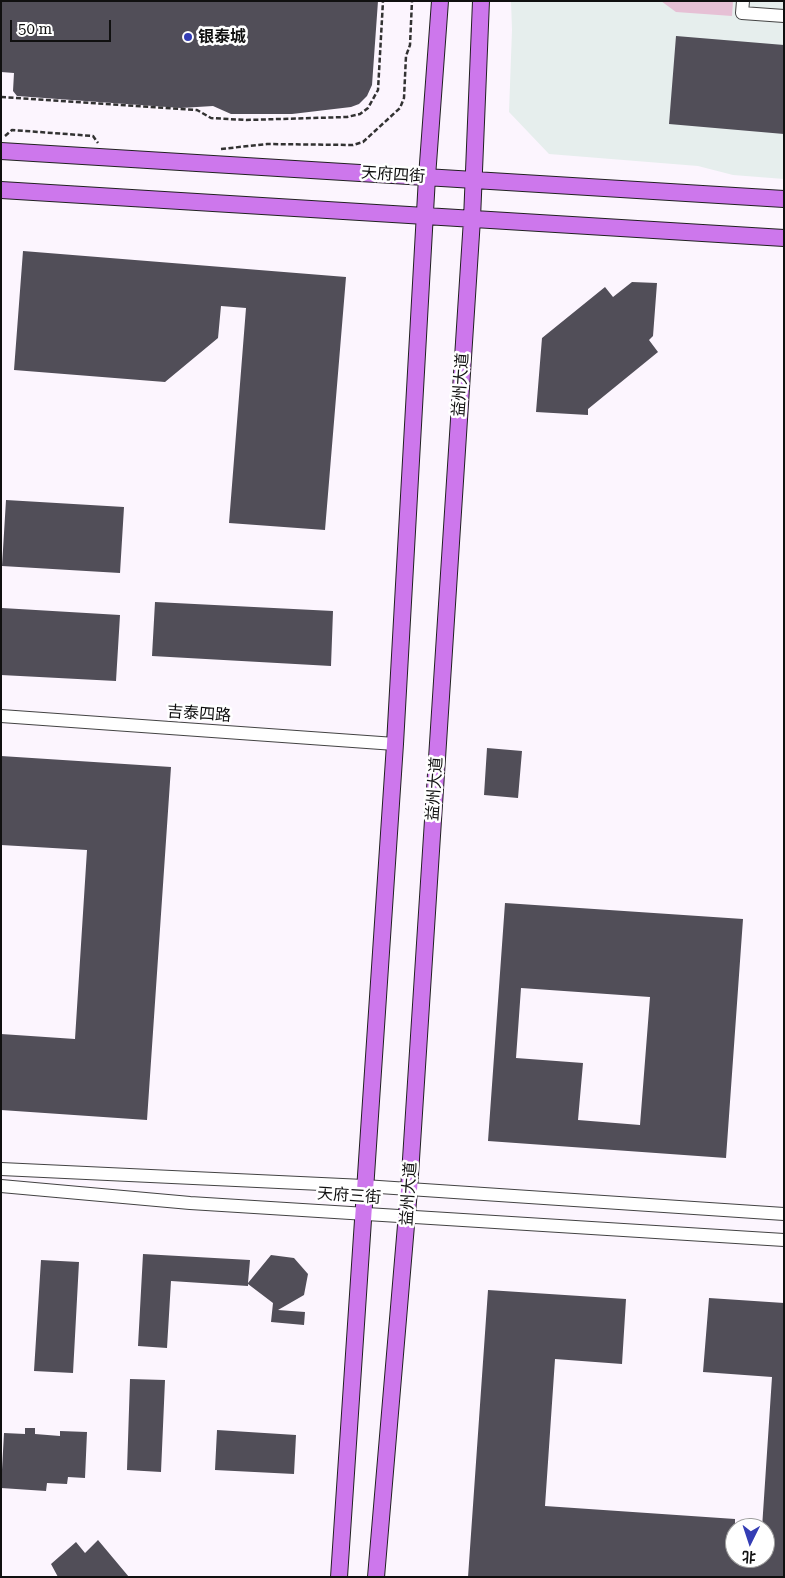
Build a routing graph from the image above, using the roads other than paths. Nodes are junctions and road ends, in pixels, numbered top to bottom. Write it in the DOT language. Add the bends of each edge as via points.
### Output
graph roads {
  1 [pos="440,1"];
  2 [pos="481,1"];
  3 [pos="743,1"];
  4 [pos="784,16"];
  5 [pos="1,151"];
  6 [pos="427,177"];
  7 [pos="474,180"];
  8 [pos="1,190"];
  9 [pos="784,199"];
  10 [pos="426,217"];
  11 [pos="472,219"];
  12 [pos="784,238"];
  13 [pos="1,716"];
  14 [pos="395,744"];
  15 [pos="1,1169"];
  16 [pos="1,1186"];
  17 [pos="364,1186"];
  18 [pos="410,1190"];
  19 [pos="364,1214"];
  20 [pos="784,1214"];
  21 [pos="408,1217"];
  22 [pos="784,1240"];
  23 [pos="339,1577"];
  24 [pos="376,1577"];
  1 -- 6 [label="main road"];
  2 -- 7 [label="main road, 益州大道"];
  3 -- 4 [label="street" via="742,13"];
  5 -- 6 [label="main road, 天府四街"];
  6 -- 7 [label="main road, 天府四街"];
  6 -- 10 [label="main road"];
  7 -- 9 [label="main road, 天府四街"];
  7 -- 11 [label="main road, 益州大道"];
  8 -- 10 [label="main road"];
  10 -- 11 [label="main road"];
  10 -- 14 [label="main road"];
  11 -- 12 [label="main road"];
  11 -- 18 [label="main road, 益州大道"];
  13 -- 14 [label="street, 吉泰四路"];
  14 -- 17 [label="main road"];
  15 -- 17 [label="street, 天府三街"];
  16 -- 19 [label="street, 天府三街"];
  17 -- 18 [label="street, 天府三街"];
  17 -- 19 [label="main road"];
  18 -- 20 [label="street, 天府三街"];
  18 -- 21 [label="main road, 益州大道"];
  19 -- 21 [label="street, 天府三街"];
  19 -- 23 [label="main road"];
  21 -- 22 [label="street, 天府三街"];
  21 -- 24 [label="main road, 益州大道"];
}
